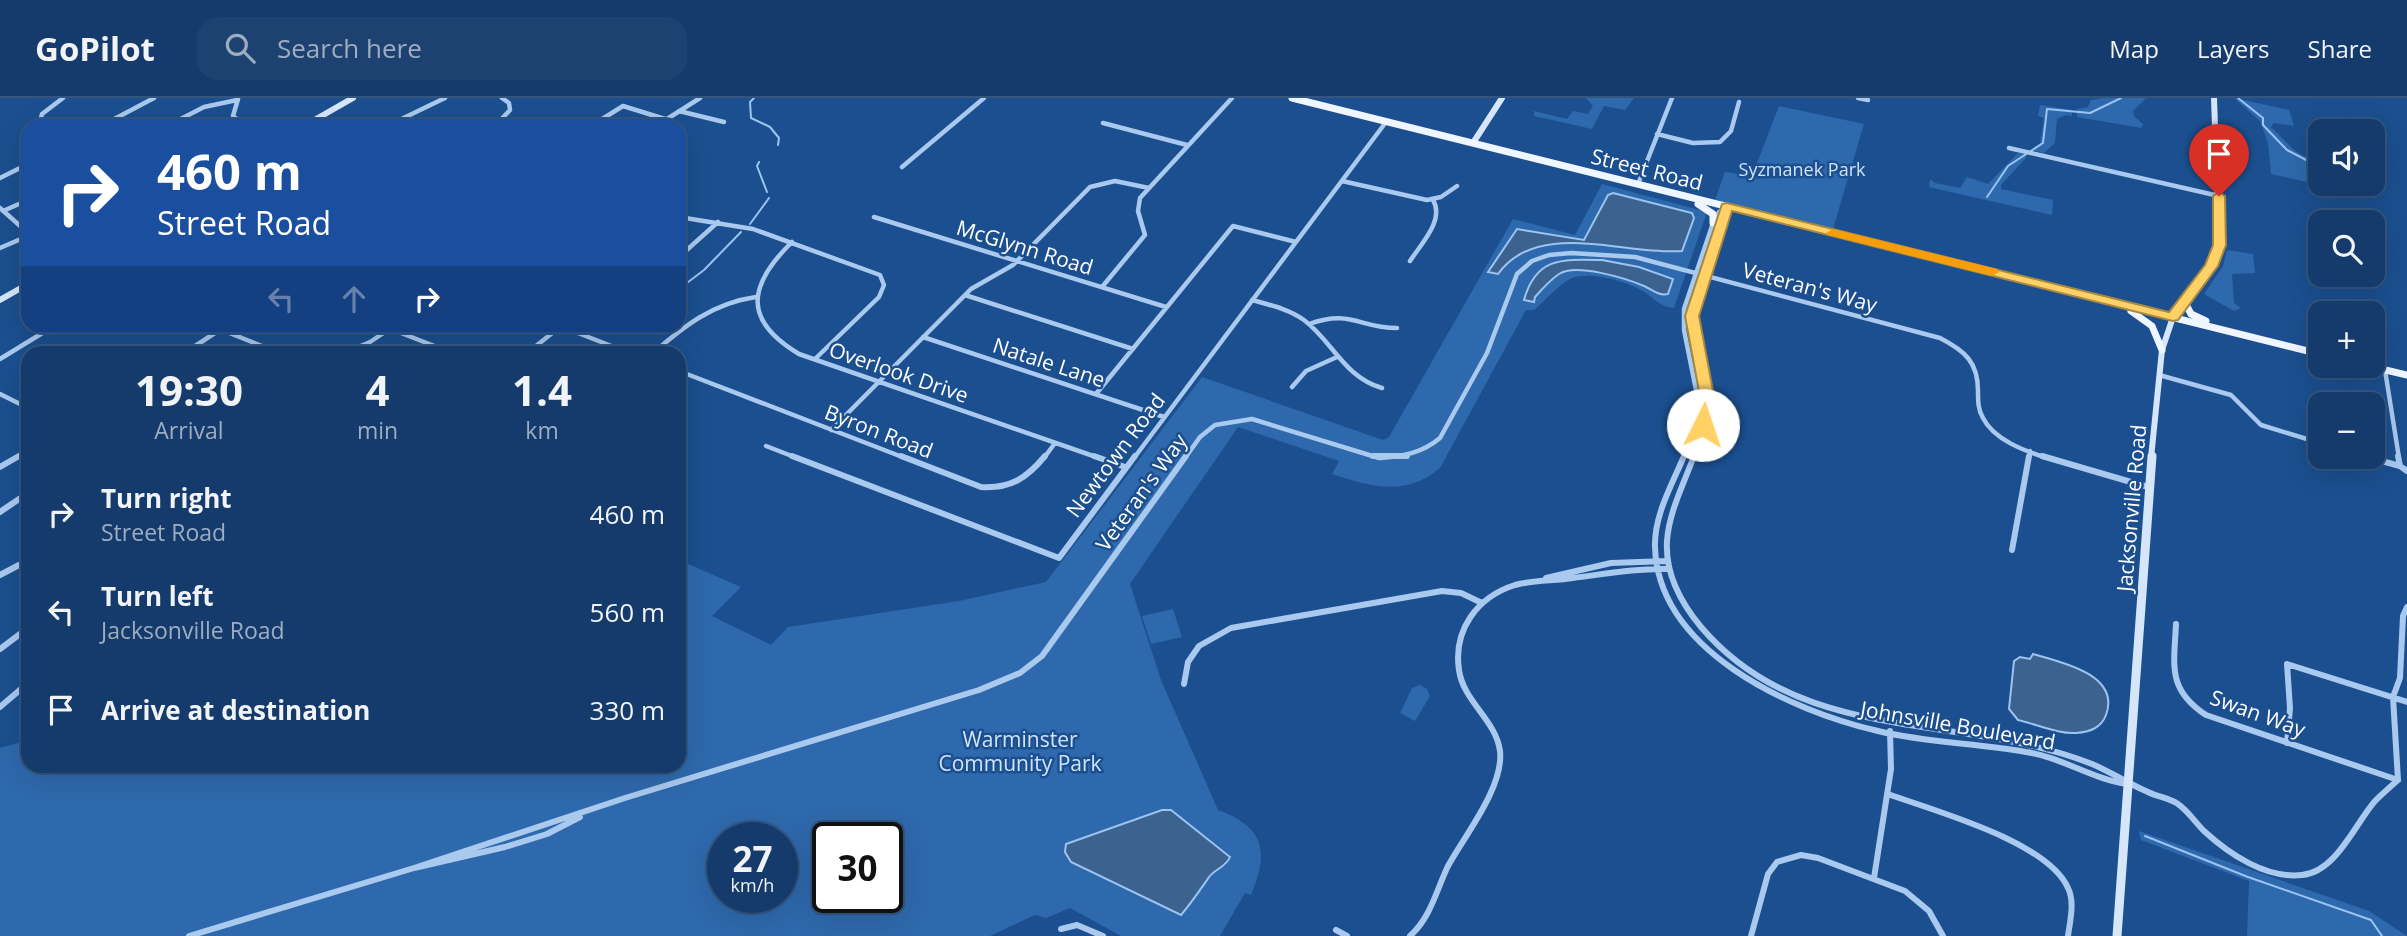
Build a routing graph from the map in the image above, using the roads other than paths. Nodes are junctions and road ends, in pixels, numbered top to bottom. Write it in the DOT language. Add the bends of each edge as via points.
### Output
graph roads {
  1 [pos="63,98"];
  2 [pos="154,98"];
  3 [pos="353,98"];
  4 [pos="445,98"];
  5 [pos="502,98"];
  6 [pos="700,98"];
  7 [pos="984,98"];
  8 [pos="1232,98"];
  9 [pos="1292,98"];
  10 [pos="1502,98"];
  11 [pos="1672,98"];
  12 [pos="1858,98"];
  13 [pos="2214,98"];
  14 [pos="238,99"];
  15 [pos="1868,100"];
  16 [pos="1739,102"];
  17 [pos="680,111"];
  18 [pos="41,119"];
  19 [pos="114,119"];
  20 [pos="181,119"];
  21 [pos="237,119"];
  22 [pos="316,119"];
  23 [pos="402,119"];
  24 [pos="505,119"];
  25 [pos="602,119"];
  26 [pos="665,119"];
  27 [pos="724,122"];
  28 [pos="1386,122"];
  29 [pos="1103,123"];
  30 [pos="1657,134"];
  31 [pos="1473,143"];
  32 [pos="1187,145"];
  33 [pos="2009,148"];
  34 [pos="21,167"];
  35 [pos="902,167"];
  36 [pos="0,177"];
  37 [pos="1342,181"];
  38 [pos="1638,184"];
  39 [pos="1457,186"];
  40 [pos="1149,188"];
  41 [pos="1671,192"];
  42 [pos="2219,196"];
  43 [pos="1433,200"];
  44 [pos="21,202"];
  45 [pos="1727,206"];
  46 [pos="2,209"];
  47 [pos="874,217"];
  48 [pos="686,218"];
  49 [pos="718,222"];
  50 [pos="1713,223"];
  51 [pos="21,227"];
  52 [pos="21,238"];
  53 [pos="792,242"];
  54 [pos="1296,242"];
  55 [pos="0,248"];
  56 [pos="686,251"];
  57 [pos="1016,261"];
  58 [pos="1410,261"];
  59 [pos="1696,273"];
  60 [pos="1707,276"];
  61 [pos="1102,287"];
  62 [pos="21,288"];
  63 [pos="965,295"];
  64 [pos="755,297"];
  65 [pos="0,300"];
  66 [pos="1252,300"];
  67 [pos="2110,301"];
  68 [pos="2185,302"];
  69 [pos="1167,307"];
  70 [pos="2173,317"];
  71 [pos="1309,324"];
  72 [pos="686,327"];
  73 [pos="1397,328"];
  74 [pos="43,333"];
  75 [pos="215,333"];
  76 [pos="229,333"];
  77 [pos="383,333"];
  78 [pos="406,333"];
  79 [pos="552,333"];
  80 [pos="579,333"];
  81 [pos="678,333"];
  82 [pos="923,337"];
  83 [pos="21,346"];
  84 [pos="21,346"];
  85 [pos="195,346"];
  86 [pos="256,346"];
  87 [pos="361,346"];
  88 [pos="438,346"];
  89 [pos="536,346"];
  90 [pos="612,346"];
  91 [pos="662,346"];
  92 [pos="2292,346"];
  93 [pos="1133,349"];
  94 [pos="2162,350"];
  95 [pos="2308,351"];
  96 [pos="1337,357"];
  97 [pos="0,359"];
  98 [pos="815,359"];
  99 [pos="2385,370"];
  100 [pos="686,374"];
  101 [pos="2159,375"];
  102 [pos="2407,375"];
  103 [pos="878,382"];
  104 [pos="1292,387"];
  105 [pos="1382,388"];
  106 [pos="0,394"];
  107 [pos="1096,394"];
  108 [pos="21,404"];
  109 [pos="1164,417"];
  110 [pos="831,430"];
  111 [pos="2308,440"];
  112 [pos="1055,443"];
  113 [pos="766,446"];
  114 [pos="2030,452"];
  115 [pos="21,456"];
  116 [pos="2385,462"];
  117 [pos="2400,466"];
  118 [pos="0,467"];
  119 [pos="1125,467"];
  120 [pos="2407,471"];
  121 [pos="2148,487"];
  122 [pos="21,498"];
  123 [pos="0,512"];
  124 [pos="2012,550"];
  125 [pos="1657,560"];
  126 [pos="1667,561"];
  127 [pos="21,566"];
  128 [pos="1658,569"];
  129 [pos="1669,569"];
  130 [pos="0,575"];
  131 [pos="1536,582"];
  132 [pos="1482,603"];
  133 [pos="2407,607"];
  134 [pos="2176,624"];
  135 [pos="21,633"];
  136 [pos="0,649"];
  137 [pos="1184,684"];
  138 [pos="21,689"];
  139 [pos="2393,697"];
  140 [pos="2407,702"];
  141 [pos="0,706"];
  142 [pos="1890,725"];
  143 [pos="1891,734"];
  144 [pos="2287,743"];
  145 [pos="2398,780"];
  146 [pos="2130,784"];
  147 [pos="1888,794"];
  148 [pos="1874,878"];
  149 [pos="1061,929"];
  150 [pos="1336,930"];
  151 [pos="189,936"];
  152 [pos="1103,936"];
  153 [pos="1347,936"];
  154 [pos="1410,936"];
  155 [pos="1751,936"];
  156 [pos="1943,936"];
  157 [pos="2068,936"];
  158 [pos="2117,936"];
  1 -- 18 [label="street"];
  2 -- 19 [label="street"];
  3 -- 22 [label="main road"];
  4 -- 23 [label="street"];
  5 -- 24 [label="street" via="510,111"];
  6 -- 17 [label="street"];
  7 -- 35 [label="street"];
  8 -- 32 [label="street"];
  9 -- 28 [label="main road, Street Road"];
  10 -- 31 [label="main road"];
  11 -- 30 [label="street"];
  12 -- 15 [label="street"];
  13 -- 42 [label="main road, Jacksonville Road"];
  14 -- 20 [label="street" via="204,107"];
  14 -- 21 [label="street" via="233,114"];
  16 -- 30 [label="street" via="1730,134 1721,141 1699,143"];
  17 -- 26 [label="street"];
  17 -- 27 [label="street"];
  25 -- 26 [label="street" via="623,106"];
  28 -- 31 [label="main road, Street Road"];
  28 -- 37 [label="street, Newtown Road"];
  29 -- 32 [label="street"];
  30 -- 38 [label="street"];
  31 -- 38 [label="main road, Street Road"];
  32 -- 40 [label="street"];
  33 -- 42 [label="street"];
  34 -- 36 [label="street"];
  37 -- 43 [label="street"];
  37 -- 54 [label="street, Newtown Road"];
  38 -- 41 [label="main road, Street Road"];
  39 -- 43 [label="street"];
  40 -- 57 [label="street" via="1115,181 1090,187"];
  40 -- 61 [label="street" via="1138,207 1143,239"];
  41 -- 45 [label="main road, Street Road"];
  41 -- 50 [label="main road" via="1707,208"];
  42 -- 68 [label="main road, Jacksonville Road" via="2216,255"];
  43 -- 58 [label="street" via="1438,216"];
  44 -- 46 [label="street"];
  45 -- 50 [label="street, Johnsville Boulevard"];
  45 -- 60 [label="street, Johnsville Boulevard"];
  45 -- 67 [label="main road, Street Road"];
  46 -- 51 [label="street"];
  47 -- 57 [label="street, McGlynn Road"];
  48 -- 49 [label="street"];
  49 -- 53 [label="street"];
  49 -- 56 [label="street"];
  50 -- 59 [label="street, Johnsville Boulevard"];
  52 -- 55 [label="street"];
  53 -- 64 [label="street" via="767,266"];
  53 -- 98 [label="street" via="872,270 884,285 876,301"];
  54 -- 66 [label="street, Newtown Road"];
  54 -- 69 [label="street" via="1236,226"];
  57 -- 61 [label="street, McGlynn Road"];
  57 -- 63 [label="street"];
  59 -- 60 [label="street, Veteran's Way"];
  59 -- 125 [label="street, Johnsville Boulevard" via="1683,320 1697,412 1660,516"];
  59 -- 151 [label="street, Veteran's Way" via="1618,255 1562,253 1532,261 1514,278 1487,353 1440,438 1408,456 1368,456 1260,420 1215,425 1200,437 1042,656 1020,673 588,811 547,834 414,868"];
  60 -- 114 [label="street, Veteran's Way" via="1949,342 1977,368 1978,406 1986,423 2007,442"];
  60 -- 126 [label="street, Johnsville Boulevard" via="1692,316 1706,391 1705,420 1670,520"];
  61 -- 69 [label="street, McGlynn Road"];
  62 -- 65 [label="main road"];
  63 -- 82 [label="street"];
  63 -- 93 [label="street"];
  64 -- 72 [label="street" via="707,310"];
  64 -- 98 [label="street, Overlook Drive" via="759,318 771,335 789,349"];
  66 -- 71 [label="street" via="1284,309"];
  66 -- 109 [label="street, Newtown Road"];
  67 -- 70 [label="main road, Street Road"];
  67 -- 94 [label="main road" via="2149,320 2156,327"];
  68 -- 70 [label="main road, Jacksonville Road"];
  68 -- 92 [label="main road" via="2187,310 2201,319"];
  69 -- 93 [label="street"];
  70 -- 92 [label="main road, Street Road"];
  70 -- 94 [label="main road, Jacksonville Road"];
  71 -- 73 [label="street" via="1345,315 1382,328"];
  71 -- 96 [label="street"];
  74 -- 83 [label="street"];
  75 -- 85 [label="street"];
  76 -- 86 [label="street"];
  77 -- 87 [label="street"];
  78 -- 88 [label="street"];
  79 -- 89 [label="street"];
  80 -- 90 [label="street"];
  81 -- 91 [label="street"];
  82 -- 103 [label="street"];
  82 -- 107 [label="street, Natale Lane"];
  84 -- 97 [label="street"];
  92 -- 95 [label="main road, Street Road"];
  93 -- 107 [label="street"];
  94 -- 101 [label="main road, Jacksonville Road"];
  96 -- 104 [label="street" via="1309,367"];
  96 -- 105 [label="street" via="1359,380"];
  98 -- 103 [label="street, Overlook Drive"];
  99 -- 102 [label="main road"];
  99 -- 117 [label="street"];
  100 -- 110 [label="street, Byron Road"];
  101 -- 111 [label="street" via="2231,395 2265,427"];
  101 -- 121 [label="main road, Jacksonville Road"];
  103 -- 110 [label="street"];
  103 -- 112 [label="street, Overlook Drive"];
  106 -- 108 [label="street"];
  107 -- 109 [label="street, Natale Lane"];
  109 -- 119 [label="street, Newtown Road"];
  110 -- 112 [label="street, Byron Road" via="992,489 1025,480"];
  112 -- 119 [label="street, Overlook Drive"];
  113 -- 119 [label="street, Newtown Road" via="1059,558"];
  114 -- 121 [label="street, Veteran's Way"];
  114 -- 124 [label="street"];
  115 -- 118 [label="street"];
  116 -- 117 [label="street"];
  117 -- 120 [label="street"];
  121 -- 146 [label="main road, Jacksonville Road"];
  122 -- 123 [label="street"];
  125 -- 126 [label="street"];
  125 -- 128 [label="street, Johnsville Boulevard"];
  125 -- 131 [label="street" via="1599,565"];
  126 -- 129 [label="street, Johnsville Boulevard"];
  127 -- 130 [label="street"];
  128 -- 129 [label="street"];
  128 -- 131 [label="street"];
  128 -- 143 [label="street, Johnsville Boulevard" via="1685,623 1737,672 1795,703"];
  129 -- 142 [label="street, Johnsville Boulevard" via="1691,616 1743,666 1802,697"];
  131 -- 132 [label="street" via="1504,589"];
  132 -- 137 [label="street" via="1461,593 1442,591 1231,628 1199,646 1188,663"];
  132 -- 154 [label="street" via="1461,632 1458,664 1467,695 1498,744 1500,762 1424,920"];
  133 -- 139 [label="street" via="2400,678"];
  134 -- 144 [label="street, Swan Way" via="2174,682 2178,693 2206,715"];
  135 -- 136 [label="street"];
  138 -- 141 [label="street"];
  139 -- 140 [label="street"];
  139 -- 144 [label="street" via="2287,664"];
  139 -- 145 [label="street"];
  142 -- 143 [label="street"];
  142 -- 146 [label="street, Johnsville Boulevard" via="2053,750 2112,772"];
  143 -- 146 [label="street, Johnsville Boulevard" via="2032,752"];
  143 -- 147 [label="street"];
  144 -- 145 [label="street, Swan Way"];
  145 -- 146 [label="street" via="2378,797 2336,853 2312,874 2300,876 2250,863 2223,849 2176,803"];
  146 -- 158 [label="main road, Jacksonville Road"];
  147 -- 148 [label="street"];
  147 -- 157 [label="street" via="2022,845 2048,862 2069,891"];
  148 -- 155 [label="street" via="1808,856 1777,862 1765,879"];
  148 -- 156 [label="street" via="1919,900"];
  149 -- 152 [label="street" via="1077,925"];
  150 -- 153 [label="street"];
}
